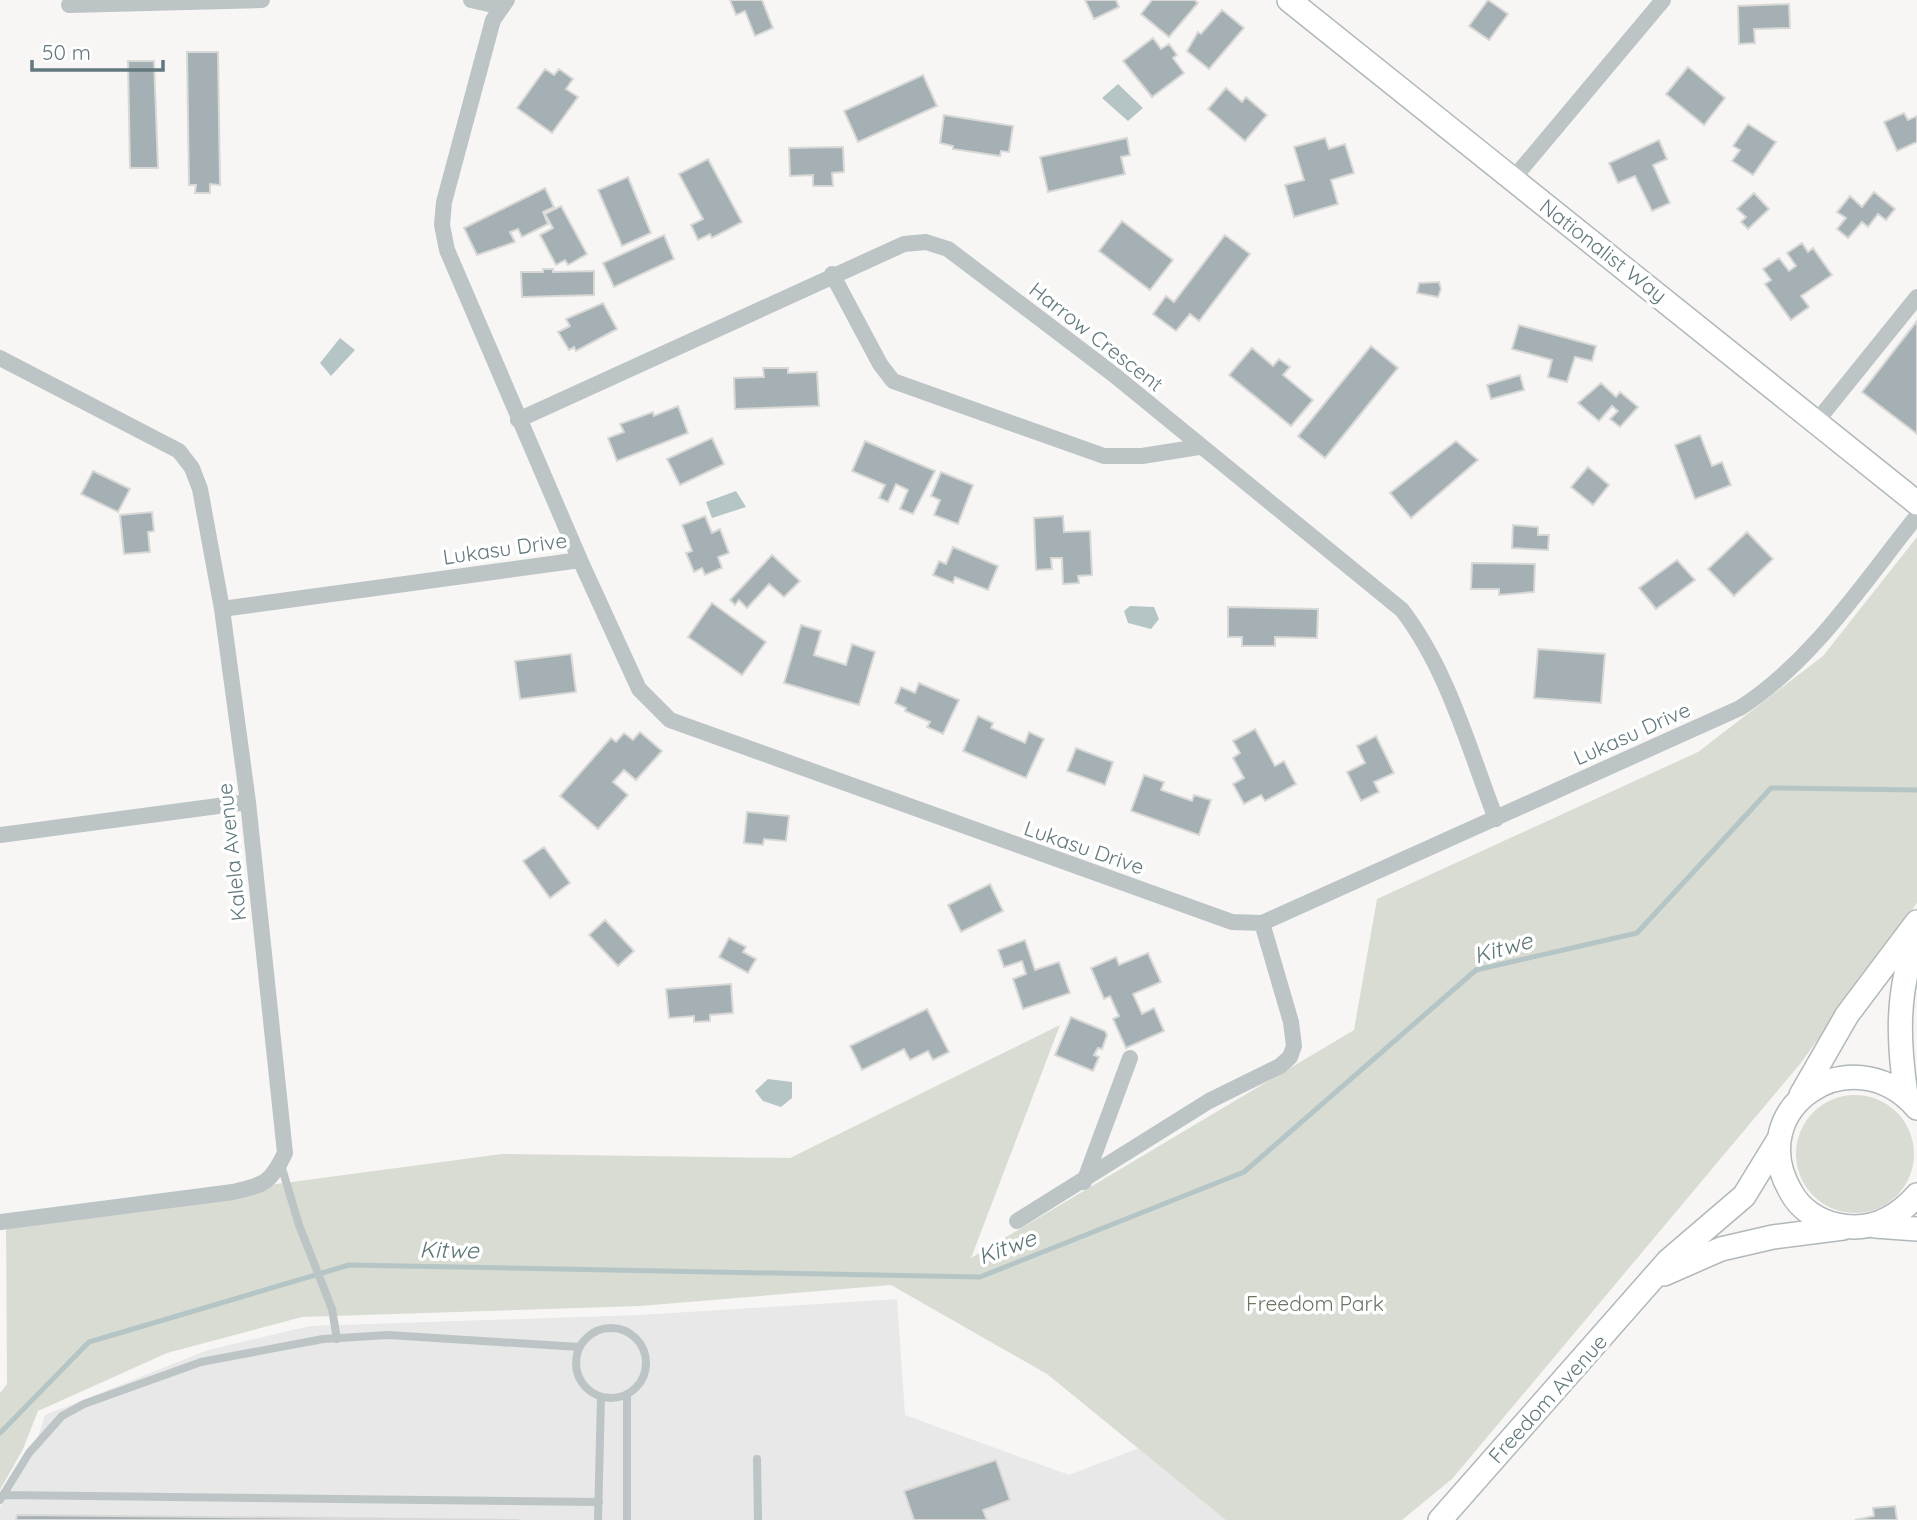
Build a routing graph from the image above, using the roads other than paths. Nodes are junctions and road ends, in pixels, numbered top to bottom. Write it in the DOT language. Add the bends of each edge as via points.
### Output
graph roads {
  1 [pos="262,0"];
  2 [pos="471,0"];
  3 [pos="1289,0"];
  4 [pos="1662,0"];
  5 [pos="505,4"];
  6 [pos="69,5"];
  7 [pos="1513,179"];
  8 [pos="832,274"];
  9 [pos="1917,297"];
  10 [pos="0,358"];
  11 [pos="519,420"];
  12 [pos="1818,421"];
  13 [pos="1199,447"];
  14 [pos="1917,503"];
  15 [pos="1917,516"];
  16 [pos="580,559"];
  17 [pos="222,609"];
  18 [pos="248,802"];
  19 [pos="1496,819"];
  20 [pos="0,835"];
  21 [pos="1917,922"];
  22 [pos="1262,923"];
  23 [pos="1917,938"];
  24 [pos="1130,1058"];
  25 [pos="1798,1101"];
  26 [pos="1911,1102"];
  27 [pos="1779,1139"];
  28 [pos="280,1163"];
  29 [pos="1084,1182"];
  30 [pos="1917,1195"];
  31 [pos="1017,1221"];
  32 [pos="0,1222"];
  33 [pos="1859,1227"];
  34 [pos="1917,1229"];
  35 [pos="1655,1278"];
  36 [pos="337,1339"];
  37 [pos="579,1347"];
  38 [pos="627,1394"];
  39 [pos="601,1397"];
  40 [pos="757,1459"];
  41 [pos="2,1498"];
  42 [pos="599,1502"];
  43 [pos="598,1520"];
  44 [pos="627,1520"];
  45 [pos="758,1520"];
  46 [pos="1440,1520"];
  1 -- 6 [label="street"];
  2 -- 5 [label="street"];
  3 -- 7 [label="main road, Nationalist Way"];
  4 -- 7 [label="street"];
  5 -- 11 [label="street" via="493,20 444,202 442,225 447,250"];
  7 -- 12 [label="main road, Nationalist Way"];
  8 -- 11 [label="street, Harrow Crescent"];
  8 -- 13 [label="street, Harrow Crescent" via="904,244 926,242 948,249 1113,374"];
  8 -- 13 [label="street" via="893,382 1104,456 1142,456"];
  9 -- 12 [label="street"];
  10 -- 17 [label="street, Kalela Avenue" via="179,451 200,489"];
  11 -- 16 [label="street"];
  12 -- 14 [label="main road, Nationalist Way"];
  13 -- 19 [label="street, Harrow Crescent" via="1402,610 1436,666"];
  15 -- 19 [label="street, Lukasu Drive" via="1810,649 1755,698"];
  16 -- 17 [label="street, Lukasu Drive"];
  16 -- 22 [label="street, Lukasu Drive" via="639,690 670,720 1232,922"];
  17 -- 18 [label="street, Kalela Avenue"];
  18 -- 20 [label="street"];
  18 -- 28 [label="street, Kalela Avenue" via="285,1153"];
  19 -- 22 [label="street, Lukasu Drive"];
  21 -- 25 [label="main road" via="1847,1015"];
  22 -- 29 [label="street" via="1291,1022 1294,1046 1290,1057 1209,1101"];
  23 -- 26 [label="main road" via="1901,993 1898,1032"];
  24 -- 29 [label="street"];
  25 -- 26 [label="main road" via="1816,1086 1839,1077 1862,1076 1885,1082"];
  25 -- 27 [label="main road, Freedom Avenue"];
  27 -- 33 [label="main road" via="1784,1180 1794,1198 1828,1223"];
  27 -- 35 [label="main road, Freedom Avenue" via="1744,1196 1668,1261"];
  28 -- 32 [label="street" via="262,1185 233,1192"];
  28 -- 36 [label="lane" via="332,1309"];
  29 -- 31 [label="street"];
  30 -- 33 [label="main road" via="1888,1220"];
  33 -- 34 [label="main road"];
  33 -- 35 [label="main road, Freedom Avenue" via="1773,1237 1721,1249"];
  35 -- 46 [label="main road, Freedom Avenue"];
  36 -- 37 [label="lane" via="388,1335"];
  36 -- 41 [label="lane" via="201,1362 84,1404 62,1416 42,1436"];
  37 -- 38 [label="lane" via="591,1333 607,1327 624,1330 637,1339 646,1366 639,1383"];
  37 -- 39 [label="lane" via="576,1364 581,1381"];
  38 -- 39 [label="lane"];
  38 -- 44 [label="lane"];
  39 -- 42 [label="lane"];
  40 -- 45 [label="lane"];
  41 -- 42 [label="lane"];
  42 -- 43 [label="lane"];
}
